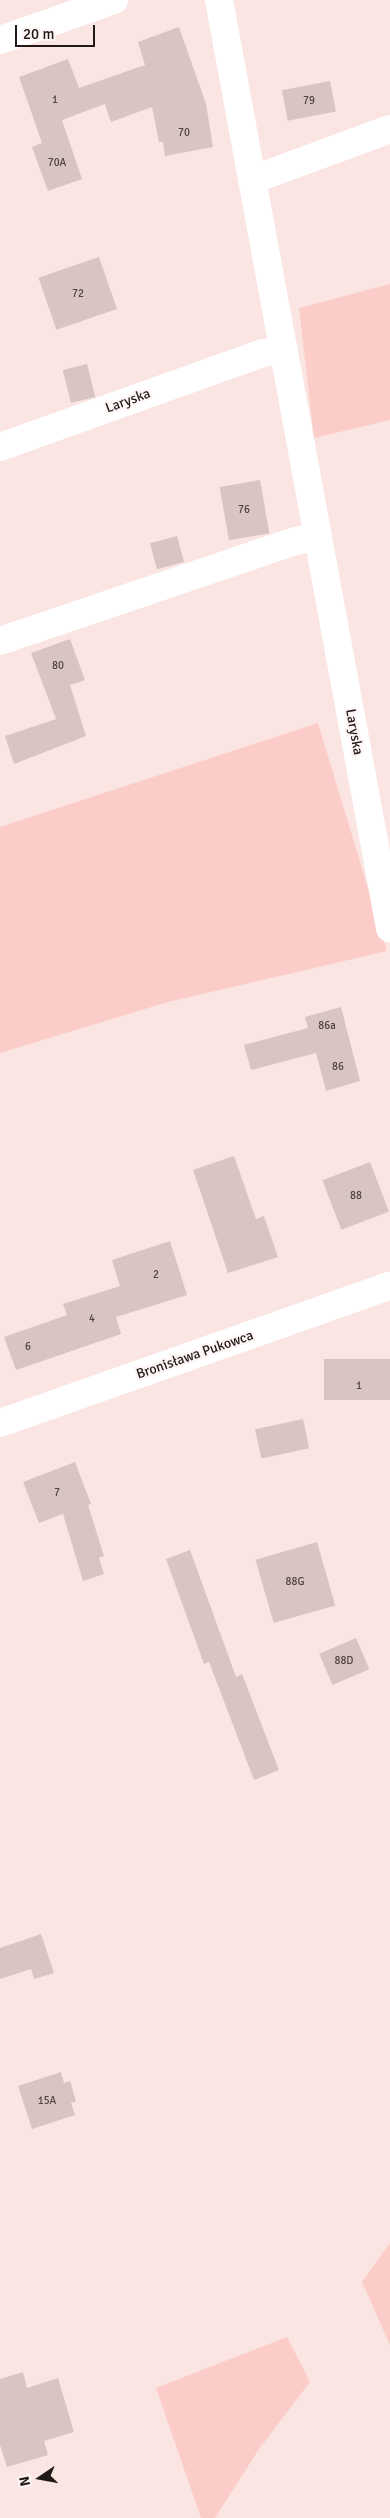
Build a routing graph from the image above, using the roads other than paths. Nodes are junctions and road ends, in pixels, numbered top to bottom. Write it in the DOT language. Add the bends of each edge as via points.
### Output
graph roads {
  1 [pos="114,0"];
  2 [pos="219,0"];
  3 [pos="0,40"];
  4 [pos="390,128"];
  5 [pos="252,180"];
  6 [pos="284,349"];
  7 [pos="0,447"];
  8 [pos="318,537"];
  9 [pos="0,641"];
  10 [pos="390,928"];
  11 [pos="390,1286"];
  12 [pos="0,1423"];
  1 -- 3 [label="street"];
  2 -- 5 [label="street, Laryska"];
  4 -- 5 [label="street"];
  5 -- 6 [label="street, Laryska"];
  6 -- 7 [label="street, Laryska" via="263,353"];
  6 -- 8 [label="street, Laryska"];
  8 -- 9 [label="street" via="296,541"];
  8 -- 10 [label="street, Laryska"];
  11 -- 12 [label="street, Bronisława Pukowca"];
}
